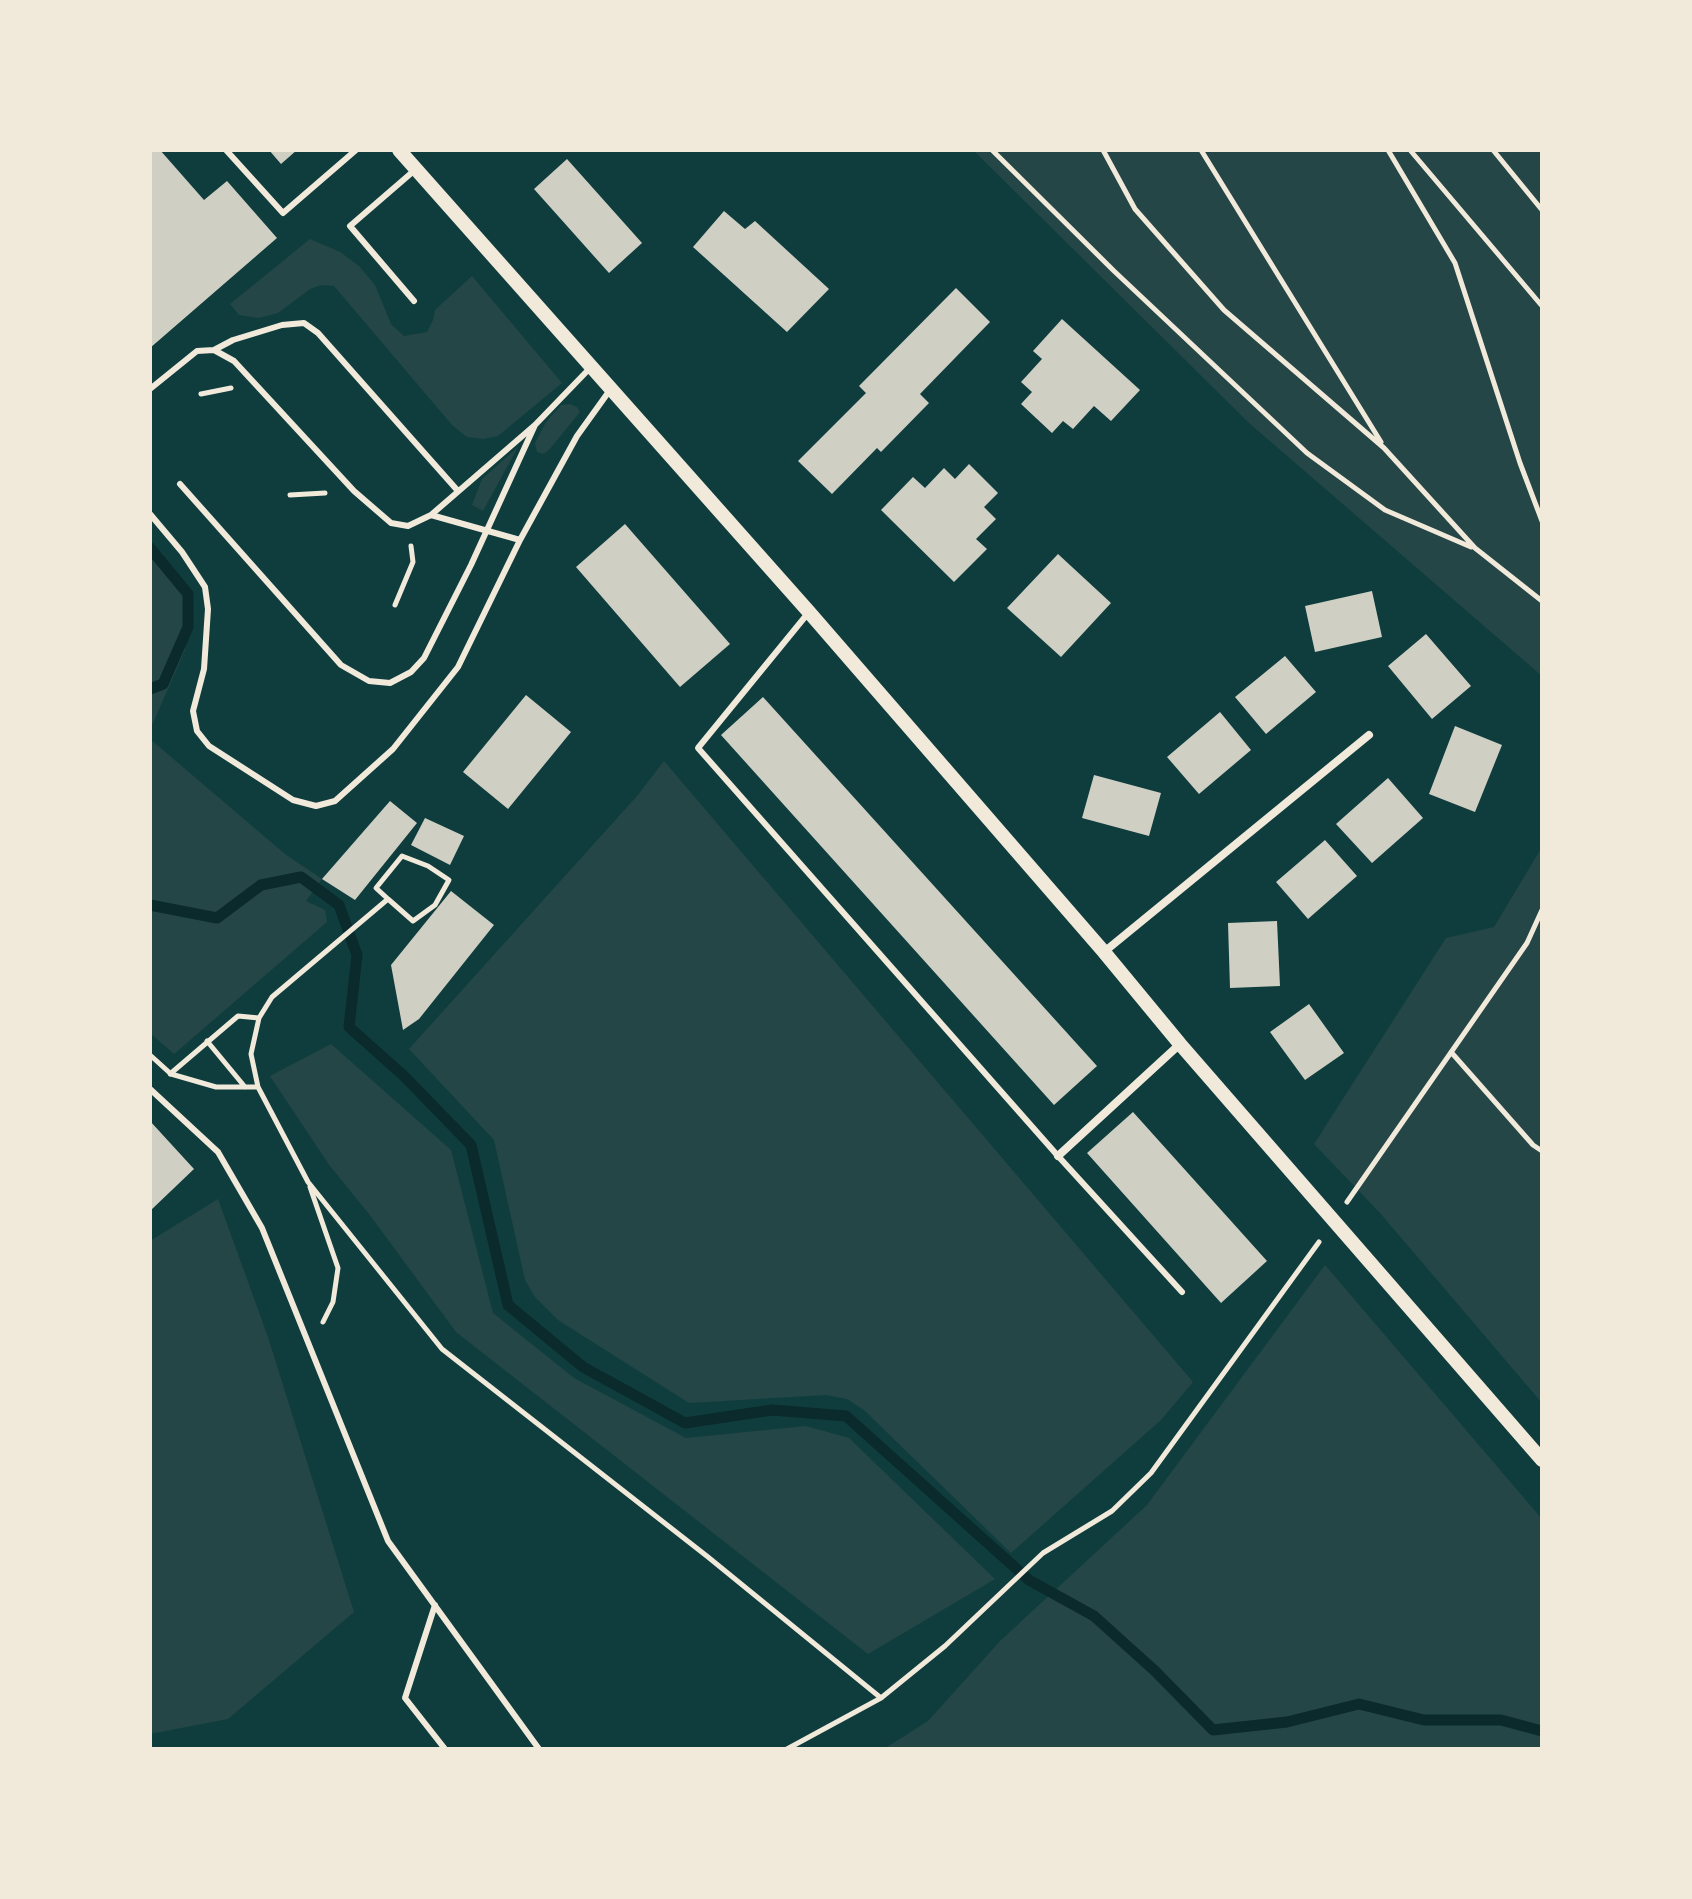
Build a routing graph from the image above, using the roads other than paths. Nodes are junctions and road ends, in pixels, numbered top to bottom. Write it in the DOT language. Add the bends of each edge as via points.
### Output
graph roads {
  1 [pos="226,150"];
  2 [pos="356,150"];
  3 [pos="399,150"];
  4 [pos="416,169"];
  5 [pos="414,301"];
  6 [pos="214,350"];
  7 [pos="591,367"];
  8 [pos="150,389"];
  9 [pos="610,390"];
  10 [pos="535,425"];
  11 [pos="180,484"];
  12 [pos="458,491"];
  13 [pos="150,514"];
  14 [pos="431,515"];
  15 [pos="487,530"];
  16 [pos="520,540"];
  17 [pos="809,612"];
  18 [pos="1369,735"];
  19 [pos="1104,952"];
  20 [pos="1180,1044"];
  21 [pos="150,1089"];
  22 [pos="1058,1156"];
  23 [pos="1182,1292"];
  24 [pos="1542,1460"];
  25 [pos="435,1605"];
  26 [pos="445,1749"];
  27 [pos="539,1749"];
  1 -- 2 [label="lane" via="283,213"];
  3 -- 4 [label="street"];
  4 -- 5 [label="lane" via="350,226"];
  4 -- 7 [label="street"];
  6 -- 8 [label="lane" via="197,351"];
  6 -- 12 [label="lane" via="282,325 304,323"];
  6 -- 14 [label="lane" via="234,361 391,523 408,526"];
  7 -- 9 [label="street"];
  7 -- 10 [label="lane"];
  9 -- 16 [label="lane" via="577,436"];
  9 -- 17 [label="street"];
  10 -- 12 [label="lane"];
  10 -- 15 [label="lane"];
  11 -- 15 [label="lane" via="341,665 369,681 390,683 424,658"];
  12 -- 14 [label="lane"];
  13 -- 16 [label="lane" via="205,587 204,669 193,711 197,731 209,746 293,800 316,806 335,801 393,749 458,667"];
  14 -- 15 [label="lane"];
  15 -- 16 [label="lane"];
  17 -- 19 [label="street"];
  17 -- 22 [label="lane" via="698,748"];
  18 -- 19 [label="street"];
  19 -- 20 [label="street"];
  20 -- 22 [label="street"];
  20 -- 24 [label="street"];
  21 -- 25 [label="lane" via="218,1152 262,1228 388,1541"];
  22 -- 23 [label="lane"];
  25 -- 26 [label="lane" via="405,1698"];
  25 -- 27 [label="lane"];
}
